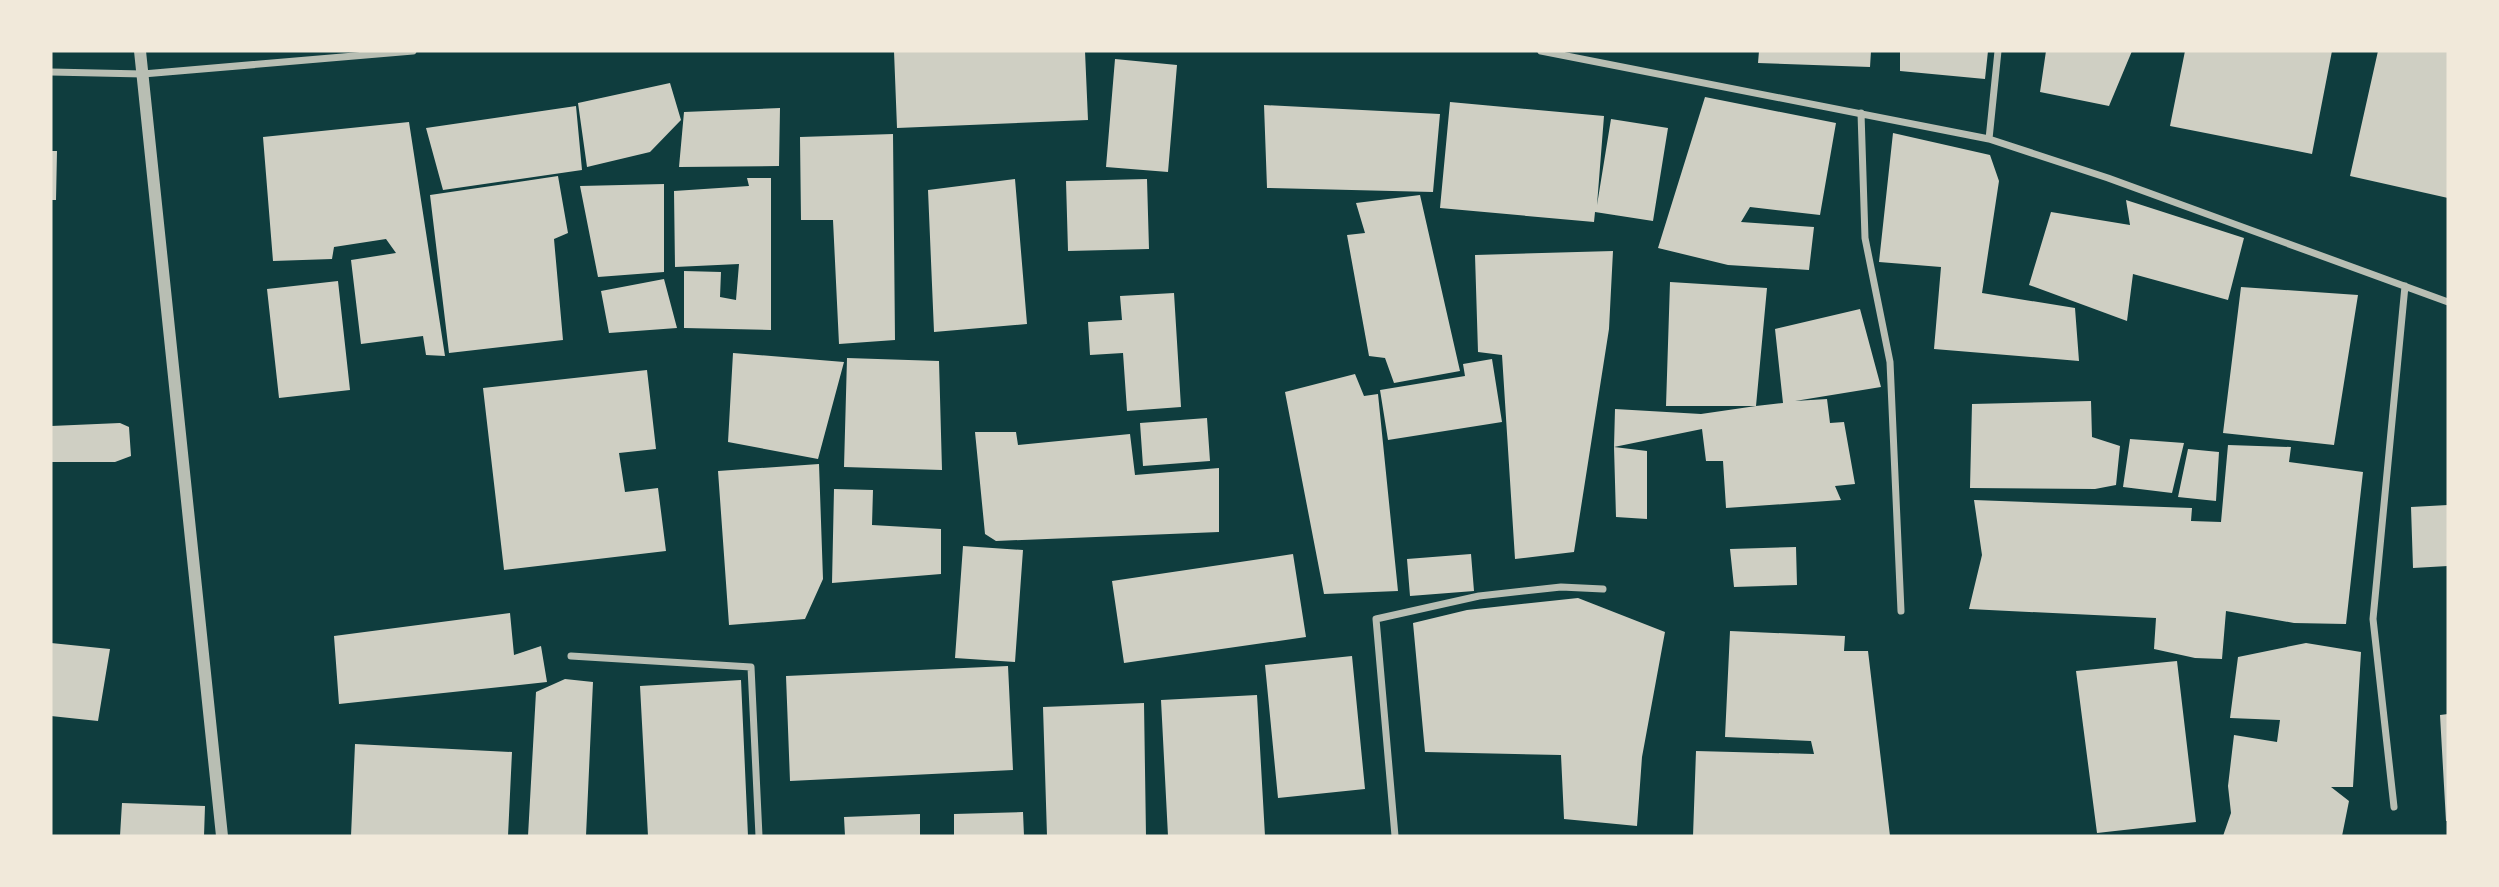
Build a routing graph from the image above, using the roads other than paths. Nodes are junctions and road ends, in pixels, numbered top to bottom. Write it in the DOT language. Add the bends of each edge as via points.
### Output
graph roads {
  1 [pos="140,51"];
  2 [pos="413,51"];
  3 [pos="1541,51"];
  4 [pos="1998,51"];
  5 [pos="51,72"];
  6 [pos="144,74"];
  7 [pos="1861,113"];
  8 [pos="1989,139"];
  9 [pos="2405,286"];
  10 [pos="2448,302"];
  11 [pos="1603,589"];
  12 [pos="1901,611"];
  13 [pos="571,656"];
  14 [pos="2394,807"];
  15 [pos="222,836"];
  16 [pos="759,836"];
  17 [pos="1395,836"];
  1 -- 6 [label="street"];
  2 -- 6 [label="street"];
  3 -- 7 [label="street"];
  4 -- 8 [label="street"];
  5 -- 6 [label="street"];
  6 -- 15 [label="street"];
  7 -- 8 [label="street"];
  7 -- 12 [label="street" via="1865,238 1890,362"];
  8 -- 9 [label="street"];
  9 -- 10 [label="street"];
  9 -- 14 [label="street" via="2373,619"];
  11 -- 17 [label="street" via="1561,587 1479,596 1376,619"];
  13 -- 16 [label="street" via="751,667"];
}
